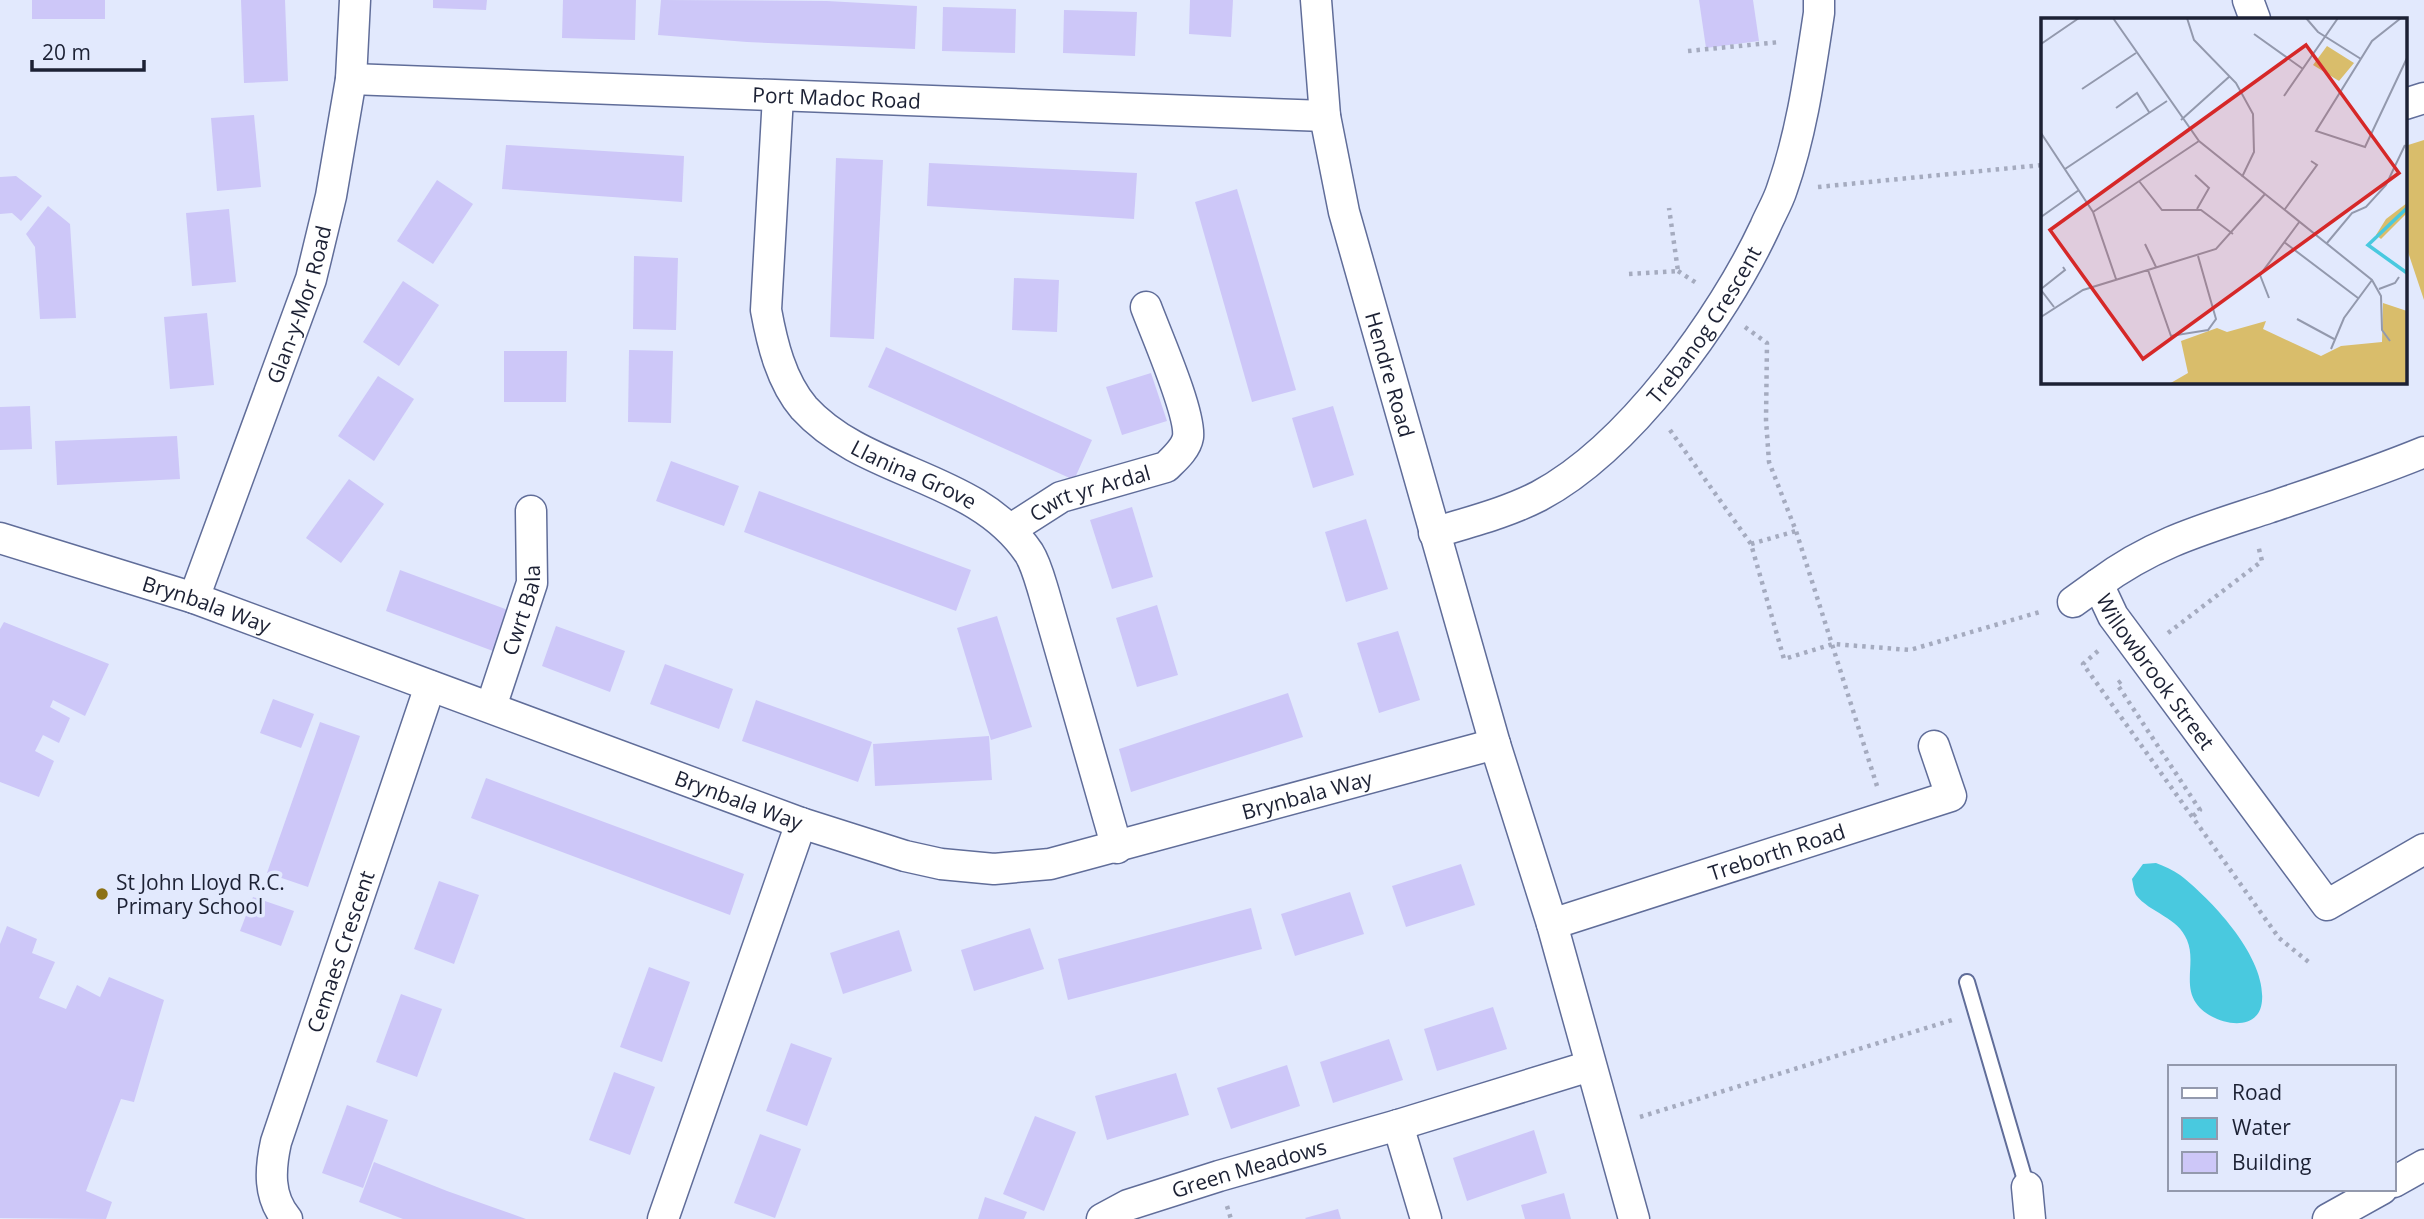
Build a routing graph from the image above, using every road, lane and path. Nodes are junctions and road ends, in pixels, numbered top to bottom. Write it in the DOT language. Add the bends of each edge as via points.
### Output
graph roads {
  1 [pos="355,0"];
  2 [pos="1316,0"];
  3 [pos="1819,0"];
  4 [pos="2248,0"];
  5 [pos="2255,18"];
  6 [pos="1815,39"];
  7 [pos="1688,51"];
  8 [pos="351,79"];
  9 [pos="778,96"];
  10 [pos="2424,98"];
  11 [pos="2406,104"];
  12 [pos="1325,116"];
  13 [pos="2041,165"];
  14 [pos="1782,190"];
  15 [pos="1669,208"];
  16 [pos="1629,274"];
  17 [pos="1146,307"];
  18 [pos="1719,309"];
  19 [pos="1649,400"];
  20 [pos="2424,452"];
  21 [pos="531,511"];
  22 [pos="2249,514"];
  23 [pos="1010,529"];
  24 [pos="1796,531"];
  25 [pos="1434,533"];
  26 [pos="0,538"];
  27 [pos="1751,544"];
  28 [pos="2098,584"];
  29 [pos="194,598"];
  30 [pos="2073,602"];
  31 [pos="1833,644"];
  32 [pos="2137,648"];
  33 [pos="430,685"];
  34 [pos="491,707"];
  35 [pos="1495,744"];
  36 [pos="1934,746"];
  37 [pos="1887,817"];
  38 [pos="2192,817"];
  39 [pos="801,823"];
  40 [pos="1118,848"];
  41 [pos="2424,849"];
  42 [pos="1552,924"];
  43 [pos="2311,964"];
  44 [pos="1967,982"];
  45 [pos="1976,1013"];
  46 [pos="1590,1066"];
  47 [pos="1398,1125"];
  48 [pos="1607,1127"];
  49 [pos="2424,1165"];
  50 [pos="2396,1181"];
  51 [pos="2027,1187"];
  52 [pos="2378,1191"];
  53 [pos="287,1219"];
  54 [pos="663,1219"];
  55 [pos="1102,1219"];
  56 [pos="1426,1219"];
  57 [pos="1634,1219"];
  58 [pos="2030,1219"];
  59 [pos="2328,1219"];
  1 -- 8 [label="street, Glan-y-Mor Road"];
  2 -- 12 [label="street, Hendre Road"];
  3 -- 6 [label="street, Trebanog Crescent"];
  4 -- 5 [label="street"];
  6 -- 7 [label="path"];
  6 -- 14 [label="street, Trebanog Crescent"];
  8 -- 9 [label="street, Port Madoc Road"];
  8 -- 29 [label="street, Glan-y-Mor Road" via="311,279"];
  9 -- 12 [label="street, Port Madoc Road"];
  9 -- 23 [label="street, Llanina Grove" via="766,310 785,377 804,407 835,434 870,455 952,490"];
  10 -- 11 [label="street"];
  12 -- 25 [label="street, Hendre Road" via="1344,212"];
  13 -- 14 [label="path"];
  14 -- 18 [label="street, Trebanog Crescent"];
  15 -- 16 [label="path" via="1678,271"];
  17 -- 23 [label="street, Cwrt yr Ardal" via="1187,417 1188,439 1166,467 1061,497"];
  18 -- 19 [label="street, Trebanog Crescent"];
  18 -- 24 [label="path" via="1767,343 1769,462"];
  19 -- 25 [label="street, Trebanog Crescent" via="1578,471 1539,496"];
  19 -- 27 [label="path"];
  20 -- 22 [label="street, Willowbrook Street"];
  21 -- 34 [label="street, Cwrt Bala" via="532,583"];
  22 -- 28 [label="street, Willowbrook Street" via="2154,548"];
  22 -- 32 [label="path" via="2262,561"];
  23 -- 40 [label="street, Llanina Grove" via="1031,555 1044,593"];
  24 -- 27 [label="path"];
  24 -- 31 [label="path"];
  25 -- 35 [label="street, Hendre Road"];
  26 -- 29 [label="street, Brynbala Way"];
  27 -- 31 [label="path" via="1784,659"];
  28 -- 30 [label="street"];
  28 -- 32 [label="street, Willowbrook Street" via="2113,616"];
  29 -- 33 [label="street, Brynbala Way"];
  30 -- 31 [label="path" via="1910,650"];
  31 -- 37 [label="path"];
  32 -- 38 [label="path" via="2117,684 2200,810"];
  32 -- 38 [label="path" via="2083,664"];
  32 -- 41 [label="street, Willowbrook Street" via="2327,905"];
  33 -- 34 [label="street, Brynbala Way"];
  33 -- 53 [label="street, Cemaes Crescent" via="276,1142 270,1167 274,1195"];
  34 -- 39 [label="street, Brynbala Way"];
  35 -- 40 [label="street, Brynbala Way"];
  35 -- 42 [label="street, Hendre Road"];
  36 -- 37 [label="street, Treborth Road" via="1951,796"];
  37 -- 42 [label="street, Treborth Road"];
  38 -- 43 [label="path" via="2279,938"];
  39 -- 40 [label="street, Brynbala Way" via="905,856 995,869 1050,864"];
  39 -- 54 [label="street"];
  42 -- 46 [label="street, Hendre Road"];
  44 -- 45 [label="lane"];
  45 -- 48 [label="path"];
  45 -- 51 [label="lane"];
  46 -- 47 [label="street, Green Meadows"];
  46 -- 48 [label="street, Hendre Road"];
  47 -- 55 [label="street, Green Meadows" via="1219,1176 1128,1205"];
  47 -- 56 [label="street"];
  48 -- 57 [label="street, Hendre Road"];
  49 -- 50 [label="street"];
  51 -- 58 [label="street"];
  52 -- 59 [label="street"];
}
